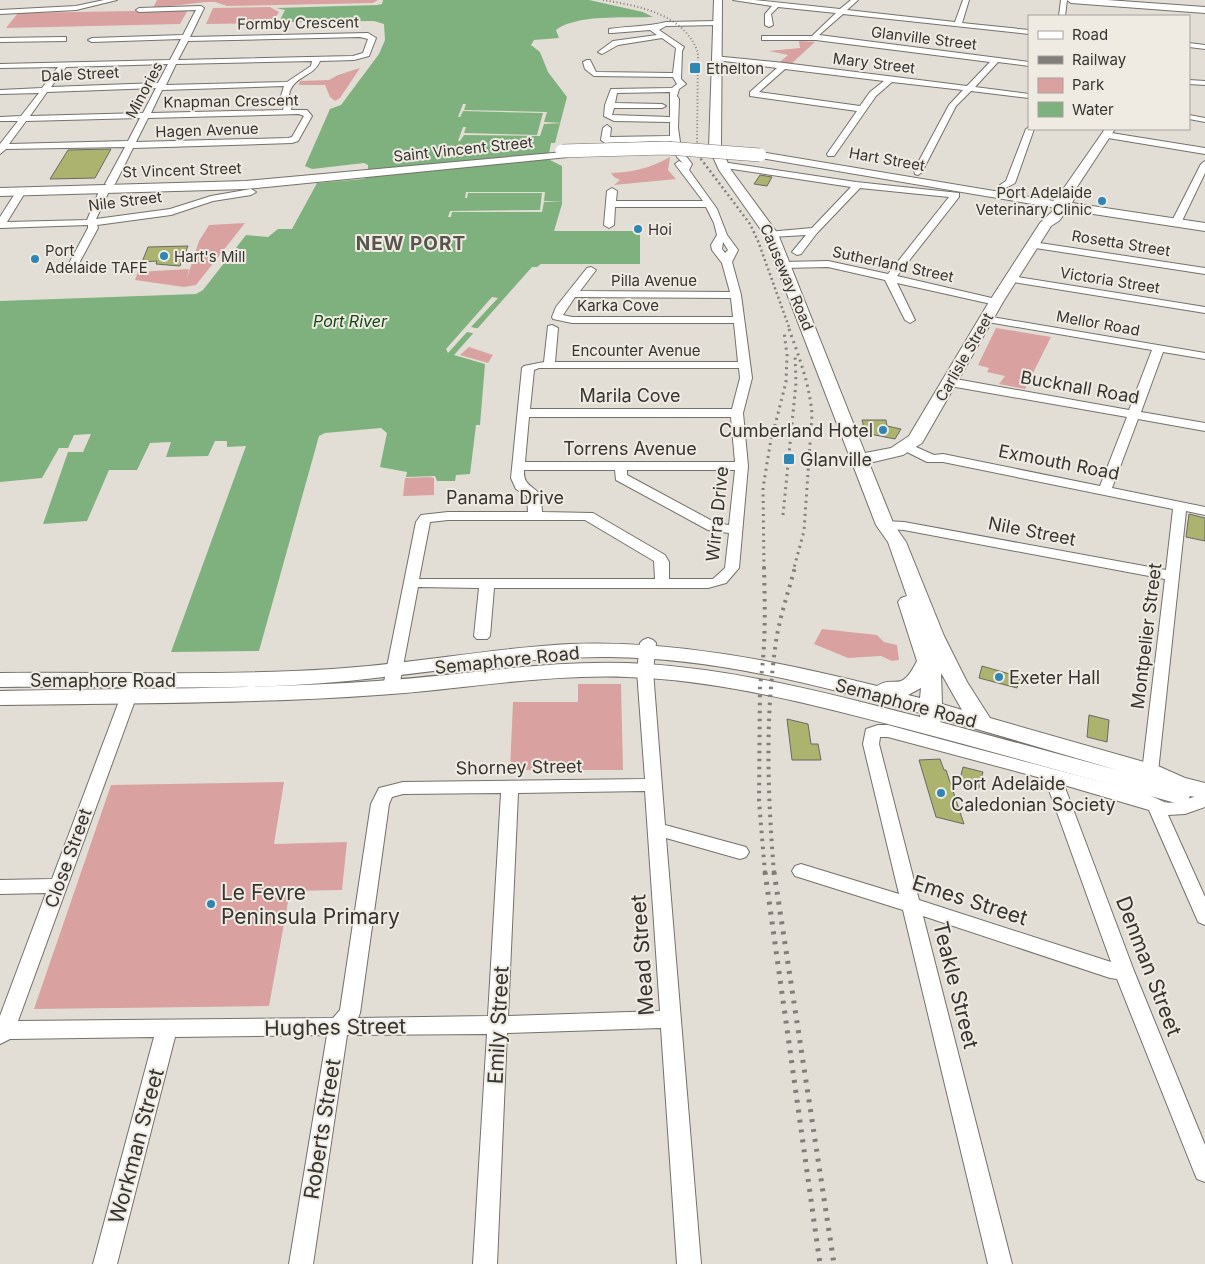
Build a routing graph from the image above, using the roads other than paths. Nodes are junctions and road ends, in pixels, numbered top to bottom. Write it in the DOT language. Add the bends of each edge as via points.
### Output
graph roads {
  1 [pos="107,0"];
  2 [pos="114,0"];
  3 [pos="718,0"];
  4 [pos="736,0"];
  5 [pos="855,0"];
  6 [pos="966,0"];
  7 [pos="1064,0"];
  8 [pos="1072,0"];
  9 [pos="1092,0"];
  10 [pos="777,4"];
  11 [pos="1152,4"];
  12 [pos="807,8"];
  13 [pos="1203,9"];
  14 [pos="63,10"];
  15 [pos="139,10"];
  16 [pos="841,11"];
  17 [pos="0,12"];
  18 [pos="1062,15"];
  19 [pos="797,16"];
  20 [pos="1192,20"];
  21 [pos="717,24"];
  22 [pos="958,24"];
  23 [pos="769,25"];
  24 [pos="612,31"];
  25 [pos="658,31"];
  26 [pos="1028,32"];
  27 [pos="186,38"];
  28 [pos="765,38"];
  29 [pos="816,38"];
  30 [pos="63,39"];
  31 [pos="0,40"];
  32 [pos="92,40"];
  33 [pos="619,42"];
  34 [pos="667,43"];
  35 [pos="1190,45"];
  36 [pos="1205,47"];
  37 [pos="602,52"];
  38 [pos="716,58"];
  39 [pos="317,59"];
  40 [pos="996,60"];
  41 [pos="174,62"];
  42 [pos="587,62"];
  43 [pos="1028,64"];
  44 [pos="63,65"];
  45 [pos="784,65"];
  46 [pos="0,66"];
  47 [pos="594,74"];
  48 [pos="890,79"];
  49 [pos="599,82"];
  50 [pos="1190,82"];
  51 [pos="1205,83"];
  52 [pos="288,84"];
  53 [pos="161,86"];
  54 [pos="676,87"];
  55 [pos="969,88"];
  56 [pos="44,90"];
  57 [pos="0,92"];
  58 [pos="1028,96"];
  59 [pos="609,105"];
  60 [pos="662,106"];
  61 [pos="862,109"];
  62 [pos="287,112"];
  63 [pos="146,116"];
  64 [pos="1190,118"];
  65 [pos="0,119"];
  66 [pos="24,119"];
  67 [pos="674,120"];
  68 [pos="1205,120"];
  69 [pos="607,128"];
  70 [pos="1030,130"];
  71 [pos="1108,132"];
  72 [pos="675,138"];
  73 [pos="284,141"];
  74 [pos="131,145"];
  75 [pos="1,149"];
  76 [pos="1205,151"];
  77 [pos="563,153"];
  78 [pos="831,154"];
  79 [pos="761,157"];
  80 [pos="1205,164"];
  81 [pos="722,165"];
  82 [pos="364,172"];
  83 [pos="918,172"];
  84 [pos="856,184"];
  85 [pos="1005,185"];
  86 [pos="108,186"];
  87 [pos="0,187"];
  88 [pos="21,191"];
  89 [pos="612,191"];
  90 [pos="0,192"];
  91 [pos="251,192"];
  92 [pos="956,195"];
  93 [pos="612,204"];
  94 [pos="709,204"];
  95 [pos="1055,211"];
  96 [pos="92,222"];
  97 [pos="1176,223"];
  98 [pos="0,225"];
  99 [pos="609,225"];
  100 [pos="1205,227"];
  101 [pos="813,232"];
  102 [pos="1205,232"];
  103 [pos="771,234"];
  104 [pos="1033,245"];
  105 [pos="797,252"];
  106 [pos="783,265"];
  107 [pos="72,267"];
  108 [pos="591,270"];
  109 [pos="1205,271"];
  110 [pos="890,278"];
  111 [pos="1011,279"];
  112 [pos="572,294"];
  113 [pos="736,295"];
  114 [pos="996,302"];
  115 [pos="1205,310"];
  116 [pos="986,319"];
  117 [pos="738,320"];
  118 [pos="910,320"];
  119 [pos="552,328"];
  120 [pos="1159,348"];
  121 [pos="1205,356"];
  122 [pos="549,365"];
  123 [pos="745,365"];
  124 [pos="950,382"];
  125 [pos="523,413"];
  126 [pos="737,413"];
  127 [pos="1133,414"];
  128 [pos="1205,427"];
  129 [pos="908,447"];
  130 [pos="859,459"];
  131 [pos="518,466"];
  132 [pos="621,466"];
  133 [pos="742,466"];
  134 [pos="1105,490"];
  135 [pos="1180,505"];
  136 [pos="1205,510"];
  137 [pos="535,516"];
  138 [pos="885,524"];
  139 [pos="736,530"];
  140 [pos="1172,576"];
  141 [pos="412,583"];
  142 [pos="488,583"];
  143 [pos="662,584"];
  144 [pos="482,636"];
  145 [pos="646,655"];
  146 [pos="936,661"];
  147 [pos="393,679"];
  148 [pos="0,680"];
  149 [pos="132,687"];
  150 [pos="855,688"];
  151 [pos="0,698"];
  152 [pos="934,715"];
  153 [pos="883,723"];
  154 [pos="982,723"];
  155 [pos="1060,772"];
  156 [pos="1150,772"];
  157 [pos="644,785"];
  158 [pos="510,787"];
  159 [pos="385,792"];
  160 [pos="1204,799"];
  161 [pos="1157,806"];
  162 [pos="656,828"];
  163 [pos="740,852"];
  164 [pos="801,871"];
  165 [pos="58,886"];
  166 [pos="0,887"];
  167 [pos="912,905"];
  168 [pos="1205,917"];
  169 [pos="1124,971"];
  170 [pos="670,1019"];
  171 [pos="498,1025"];
  172 [pos="338,1027"];
  173 [pos="167,1028"];
  174 [pos="2,1031"];
  175 [pos="1205,1172"];
  176 [pos="104,1264"];
  177 [pos="301,1264"];
  178 [pos="485,1264"];
  179 [pos="689,1264"];
  180 [pos="1000,1264"];
  1 -- 14 [label="street"];
  2 -- 14 [label="street"];
  3 -- 21 [label="main road, Causeway Road"];
  4 -- 10 [label="street"];
  5 -- 16 [label="street"];
  6 -- 22 [label="street"];
  7 -- 18 [label="street"];
  8 -- 11 [label="main road"];
  9 -- 11 [label="main road"];
  10 -- 12 [label="street"];
  10 -- 23 [label="street" via="768,14"];
  11 -- 13 [label="main road"];
  12 -- 16 [label="street"];
  12 -- 19 [label="street"];
  13 -- 20 [label="main road"];
  14 -- 17 [label="street"];
  15 -- 27 [label="street, Minories" via="201,8"];
  16 -- 22 [label="street"];
  16 -- 29 [label="street"];
  21 -- 25 [label="street" via="671,24"];
  21 -- 38 [label="main road, Causeway Road"];
  22 -- 26 [label="street"];
  24 -- 25 [label="street" via="632,28"];
  25 -- 33 [label="street"];
  25 -- 34 [label="street, Wirra Drive"];
  27 -- 32 [label="street"];
  27 -- 39 [label="street, Formby Crescent" via="371,36 364,56"];
  27 -- 41 [label="street, Minories"];
  28 -- 29 [label="street, Glanville Street"];
  29 -- 40 [label="street, Glanville Street"];
  30 -- 31 [label="street"];
  33 -- 34 [label="street"];
  33 -- 37 [label="street"];
  34 -- 54 [label="street, Wirra Drive" via="678,51"];
  35 -- 36 [label="street"];
  38 -- 45 [label="street, Mary Street"];
  38 -- 81 [label="main road, Causeway Road" via="714,146"];
  39 -- 41 [label="street"];
  39 -- 52 [label="street" via="314,67"];
  40 -- 43 [label="street, Glanville Street"];
  40 -- 55 [label="street"];
  41 -- 44 [label="street"];
  41 -- 53 [label="street, Minories"];
  42 -- 47 [label="street"];
  44 -- 46 [label="street"];
  44 -- 56 [label="street"];
  45 -- 48 [label="street, Mary Street"];
  45 -- 61 [label="street" via="753,94"];
  47 -- 49 [label="street" via="600,77"];
  47 -- 54 [label="street"];
  48 -- 55 [label="street, Mary Street"];
  48 -- 61 [label="street"];
  50 -- 51 [label="street"];
  52 -- 53 [label="street, Dale Street"];
  52 -- 62 [label="street" via="285,96 289,99"];
  53 -- 56 [label="street, Dale Street"];
  53 -- 63 [label="street, Minories"];
  54 -- 59 [label="street" via="614,92"];
  54 -- 67 [label="street, Wirra Drive"];
  55 -- 58 [label="street, Mary Street"];
  55 -- 83 [label="street" via="954,105"];
  56 -- 57 [label="street, Dale Street"];
  56 -- 66 [label="street"];
  59 -- 60 [label="street"];
  59 -- 67 [label="street" via="610,118"];
  61 -- 78 [label="street"];
  62 -- 63 [label="street, Knapman Crescent"];
  62 -- 73 [label="street, Knapman Crescent" via="304,112 308,116 295,138"];
  63 -- 66 [label="street, Knapman Crescent"];
  63 -- 74 [label="street, Minories"];
  64 -- 68 [label="street"];
  65 -- 66 [label="street, Knapman Crescent"];
  66 -- 75 [label="street"];
  67 -- 72 [label="street, Wirra Drive"];
  69 -- 72 [label="street" via="605,140"];
  70 -- 85 [label="street" via="1010,183"];
  71 -- 76 [label="street"];
  71 -- 95 [label="main road, Carlisle Street" via="1068,191 1071,193"];
  72 -- 94 [label="street, Wirra Drive" via="681,156 677,161"];
  73 -- 74 [label="street, Hagen Avenue"];
  74 -- 75 [label="street, Hagen Avenue"];
  74 -- 86 [label="street, Minories"];
  77 -- 79 [label="main road, Hart Street, bridge" via="626,151"];
  77 -- 82 [label="main road, Saint Vincent Street"];
  79 -- 92 [label="main road, Hart Street"];
  79 -- 95 [label="main road, Hart Street"];
  80 -- 97 [label="street"];
  81 -- 84 [label="street, Hart Street"];
  81 -- 103 [label="main road, Causeway Road"];
  82 -- 86 [label="main road, St Vincent Street" via="237,185"];
  84 -- 92 [label="street, Hart Street"];
  84 -- 101 [label="street" via="856,188"];
  86 -- 87 [label="main road, St Vincent Street"];
  86 -- 88 [label="main road, St Vincent Street"];
  86 -- 96 [label="street, Minories" via="90,218"];
  88 -- 90 [label="main road, St Vincent Street"];
  88 -- 98 [label="street"];
  89 -- 93 [label="street"];
  91 -- 96 [label="street, Nile Street" via="165,213"];
  92 -- 95 [label="main road, Hart Street"];
  92 -- 110 [label="street"];
  93 -- 94 [label="street"];
  93 -- 99 [label="street"];
  94 -- 113 [label="street, Wirra Drive" via="722,235 716,245 717,250 728,262"];
  95 -- 97 [label="main road, Hart Street"];
  95 -- 102 [label="main road, Hart Street"];
  95 -- 104 [label="main road, Carlisle Street"];
  96 -- 98 [label="street, Nile Street"];
  96 -- 107 [label="street, Minories" via="93,228"];
  97 -- 100 [label="main road, Hart Street"];
  101 -- 103 [label="street"];
  101 -- 105 [label="street"];
  103 -- 106 [label="main road, Causeway Road"];
  104 -- 109 [label="street, Rosetta Street"];
  104 -- 111 [label="main road, Carlisle Street"];
  106 -- 110 [label="street, Sutherland Street" via="824,264"];
  106 -- 130 [label="main road, Causeway Road"];
  108 -- 112 [label="street, Karka Cove"];
  110 -- 114 [label="street, Sutherland Street"];
  110 -- 118 [label="street"];
  111 -- 114 [label="main road, Carlisle Street"];
  111 -- 115 [label="street, Victoria Street"];
  112 -- 113 [label="street, Pilla Avenue"];
  112 -- 117 [label="street, Karka Cove" via="557,317 572,320"];
  113 -- 117 [label="street, Wirra Drive"];
  114 -- 116 [label="main road, Carlisle Street"];
  116 -- 120 [label="street, Mellor Road"];
  116 -- 124 [label="main road, Carlisle Street"];
  117 -- 123 [label="street, Wirra Drive"];
  119 -- 122 [label="street"];
  120 -- 121 [label="street, Mellor Road"];
  120 -- 127 [label="street"];
  122 -- 123 [label="street, Encounter Avenue"];
  122 -- 125 [label="street, Encounter Avenue" via="528,368"];
  123 -- 126 [label="street, Wirra Drive" via="746,378"];
  124 -- 127 [label="street, Bucknall Road"];
  124 -- 129 [label="main road, Carlisle Street"];
  125 -- 126 [label="street, Marila Cove"];
  125 -- 131 [label="street"];
  126 -- 133 [label="street, Wirra Drive"];
  127 -- 128 [label="street, Bucknall Road"];
  127 -- 134 [label="street"];
  129 -- 130 [label="main road"];
  129 -- 134 [label="street, Exmouth Road" via="932,459 943,458"];
  130 -- 138 [label="main road, Causeway Road"];
  131 -- 132 [label="street, Torrens Avenue"];
  131 -- 137 [label="street" via="517,478 521,486 534,495"];
  132 -- 133 [label="street, Torrens Avenue"];
  132 -- 139 [label="street" via="622,477 713,527"];
  133 -- 139 [label="street, Wirra Drive"];
  134 -- 135 [label="street, Exmouth Road"];
  135 -- 136 [label="street, Exmouth Road"];
  135 -- 140 [label="street, Montpelier Street"];
  137 -- 141 [label="street, Panama Drive" via="426,518 422,522"];
  137 -- 143 [label="street, Panama Drive" via="594,518 660,558"];
  138 -- 140 [label="street, Nile Street"];
  138 -- 146 [label="main road, Causeway Road" via="897,542"];
  139 -- 143 [label="street, Wirra Drive" via="732,568 725,579 712,583"];
  140 -- 156 [label="street, Montpelier Street"];
  141 -- 142 [label="street, Wirra Drive"];
  141 -- 147 [label="street, Panama Drive"];
  142 -- 143 [label="street, Wirra Drive"];
  142 -- 144 [label="street"];
  145 -- 147 [label="main road, Semaphore Road" via="576,670"];
  145 -- 150 [label="main road, Semaphore Road" via="712,658 763,666"];
  145 -- 153 [label="main road, Semaphore Road" via="760,685"];
  145 -- 157 [label="street, Mead Street"];
  146 -- 150 [label="main road" via="903,691"];
  146 -- 152 [label="main road" via="942,669"];
  146 -- 154 [label="main road, Causeway Road"];
  147 -- 149 [label="main road, Semaphore Road" via="297,693"];
  148 -- 149 [label="main road, Semaphore Road"];
  149 -- 151 [label="main road, Semaphore Road"];
  149 -- 165 [label="street, Close Street"];
  150 -- 152 [label="main road, Semaphore Road"];
  152 -- 153 [label="main road, Semaphore Road"];
  152 -- 154 [label="main road, Semaphore Road"];
  152 -- 155 [label="main road, Semaphore Road"];
  153 -- 155 [label="street, Semaphore Road"];
  153 -- 167 [label="street, Teakle Street" via="870,739"];
  154 -- 156 [label="main road, Semaphore Road"];
  155 -- 160 [label="main road, Semaphore Road"];
  155 -- 161 [label="street, Semaphore Road"];
  155 -- 169 [label="street, Denman Street"];
  156 -- 160 [label="main road, Semaphore Road"];
  157 -- 158 [label="street, Shorney Street"];
  157 -- 162 [label="street, Mead Street"];
  158 -- 159 [label="street, Shorney Street" via="403,788"];
  158 -- 171 [label="street, Emily Street"];
  159 -- 172 [label="street, Roberts Street" via="380,804 350,1013"];
  160 -- 161 [label="street, Semaphore Road" via="1179,811"];
  161 -- 168 [label="street"];
  162 -- 163 [label="street"];
  162 -- 170 [label="street, Mead Street"];
  164 -- 167 [label="street, Emes Street"];
  165 -- 166 [label="street"];
  165 -- 174 [label="street, Close Street"];
  167 -- 169 [label="street, Emes Street" via="1110,970"];
  167 -- 180 [label="street, Teakle Street"];
  169 -- 175 [label="street, Denman Street"];
  170 -- 171 [label="street, Hughes Street"];
  170 -- 179 [label="street, Mead Street"];
  171 -- 172 [label="street, Hughes Street"];
  171 -- 178 [label="street, Emily Street"];
  172 -- 173 [label="street, Hughes Street"];
  172 -- 177 [label="street, Roberts Street"];
  173 -- 174 [label="street, Hughes Street"];
  173 -- 176 [label="street, Workman Street"];
}
